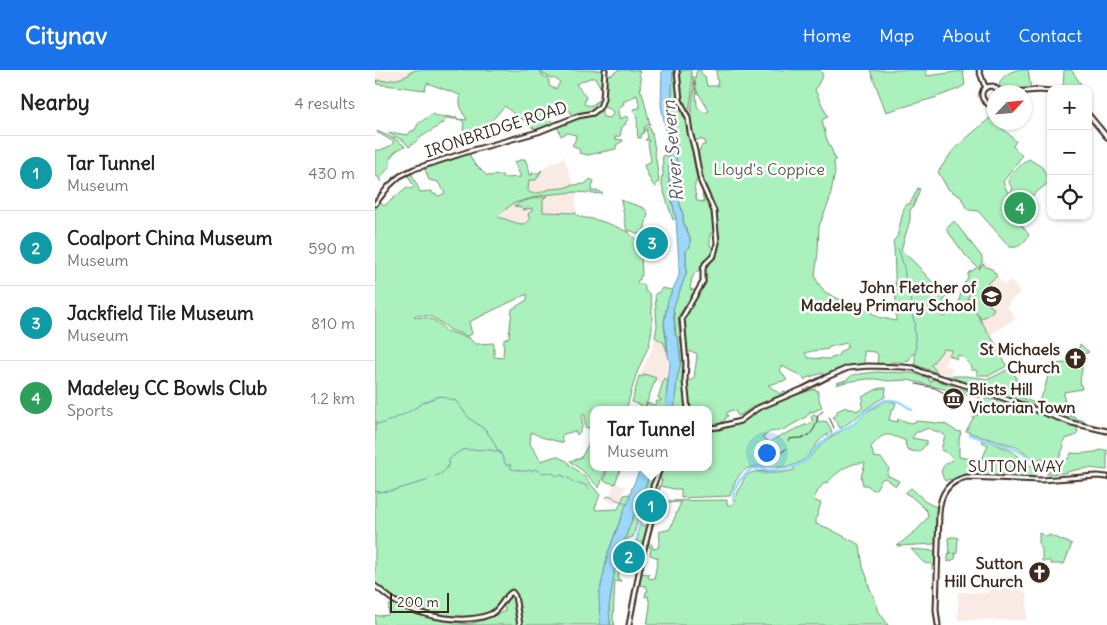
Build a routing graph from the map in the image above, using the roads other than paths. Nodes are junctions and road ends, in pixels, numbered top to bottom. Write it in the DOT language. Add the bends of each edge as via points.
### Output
graph roads {
  1 [pos="605,70"];
  2 [pos="677,70"];
  3 [pos="979,70"];
  4 [pos="986,87"];
  5 [pos="1032,91"];
  6 [pos="1047,91"];
  7 [pos="987,103"];
  8 [pos="1092,119"];
  9 [pos="1107,137"];
  10 [pos="375,204"];
  11 [pos="688,406"];
  12 [pos="712,428"];
  13 [pos="1107,431"];
  14 [pos="659,471"];
  15 [pos="1107,477"];
  16 [pos="375,586"];
  17 [pos="520,625"];
  18 [pos="629,625"];
  19 [pos="938,625"];
  1 -- 10 [label="street, IRONBRIDGE ROAD" via="603,99 593,113 419,167 400,176"];
  2 -- 11 [label="street" via="680,100 688,118 701,182 714,211 717,243 714,255 703,268 703,282 682,318"];
  3 -- 4 [label="street"];
  4 -- 7 [label="street" via="982,93"];
  5 -- 6 [label="street"];
  8 -- 9 [label="street"];
  12 -- 13 [label="street" via="741,421 758,408 848,368 868,366 914,368 1072,423"];
  14 -- 18 [label="street" via="653,486 655,506"];
  15 -- 19 [label="street, SUTTON WAY" via="1041,480 967,477 946,489 939,505"];
  16 -- 17 [label="street" via="415,611 461,622 490,615 512,592"];
}
